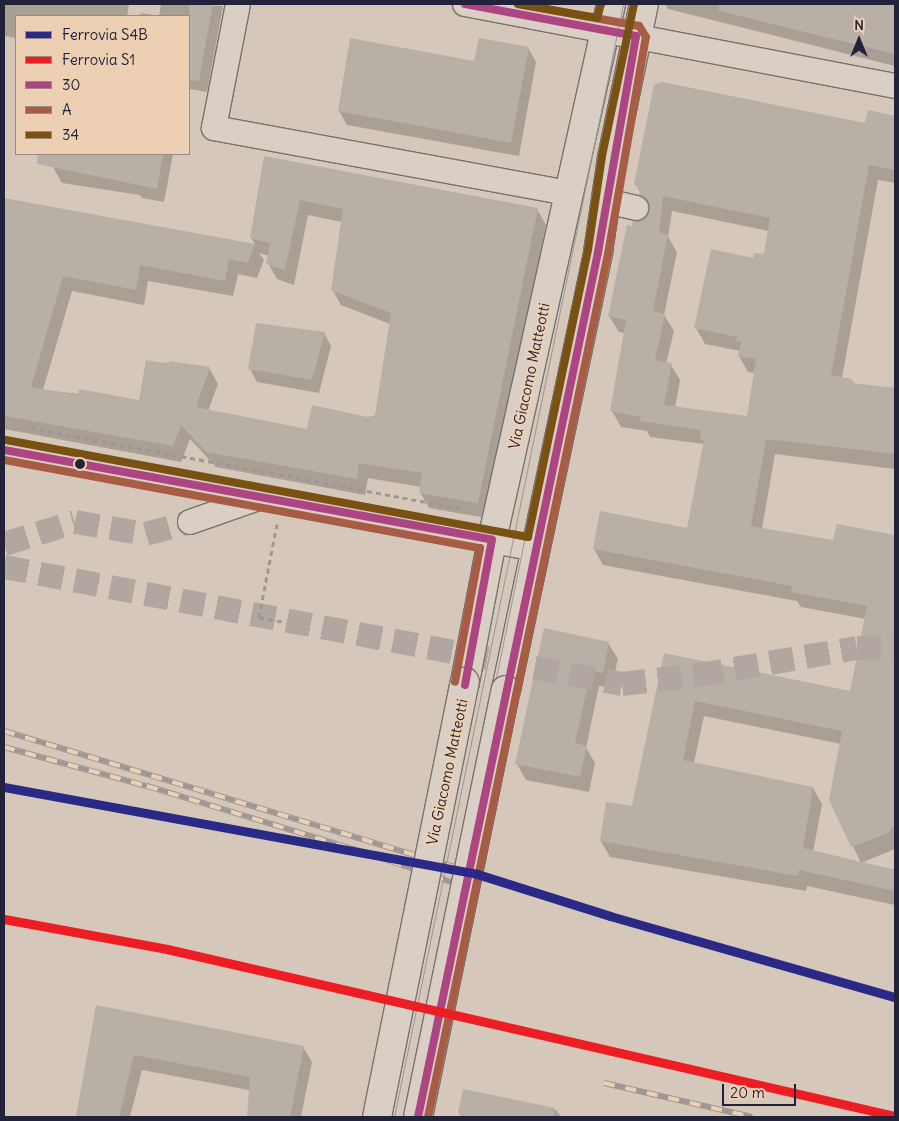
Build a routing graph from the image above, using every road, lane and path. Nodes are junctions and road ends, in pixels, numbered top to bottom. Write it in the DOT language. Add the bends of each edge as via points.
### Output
graph roads {
  1 [pos="238,4"];
  2 [pos="465,4"];
  3 [pos="611,4"];
  4 [pos="644,4"];
  5 [pos="604,30"];
  6 [pos="636,36"];
  7 [pos="895,86"];
  8 [pos="569,193"];
  9 [pos="606,201"];
  10 [pos="636,208"];
  11 [pos="23,426"];
  12 [pos="4,450"];
  13 [pos="262,497"];
  14 [pos="472,510"];
  15 [pos="279,516"];
  16 [pos="190,522"];
  17 [pos="492,540"];
  18 [pos="536,549"];
  19 [pos="285,622"];
  20 [pos="377,1117"];
  21 [pos="418,1117"];
  1 -- 8 [label="street" via="214,128"];
  2 -- 5 [label="street"];
  3 -- 5 [label="main road, Via Giacomo Matteotti"];
  4 -- 6 [label="main road"];
  5 -- 6 [label="street"];
  5 -- 8 [label="main road, Via Giacomo Matteotti"];
  6 -- 7 [label="street"];
  6 -- 9 [label="main road"];
  8 -- 17 [label="main road, Via Giacomo Matteotti"];
  9 -- 10 [label="street"];
  9 -- 18 [label="main road"];
  11 -- 14 [label="path"];
  12 -- 13 [label="street"];
  13 -- 16 [label="street"];
  13 -- 17 [label="street"];
  15 -- 19 [label="path" via="259,617"];
  17 -- 18 [label="street"];
  17 -- 20 [label="main road, Via Giacomo Matteotti, bridge"];
  18 -- 21 [label="main road, bridge"];
}
